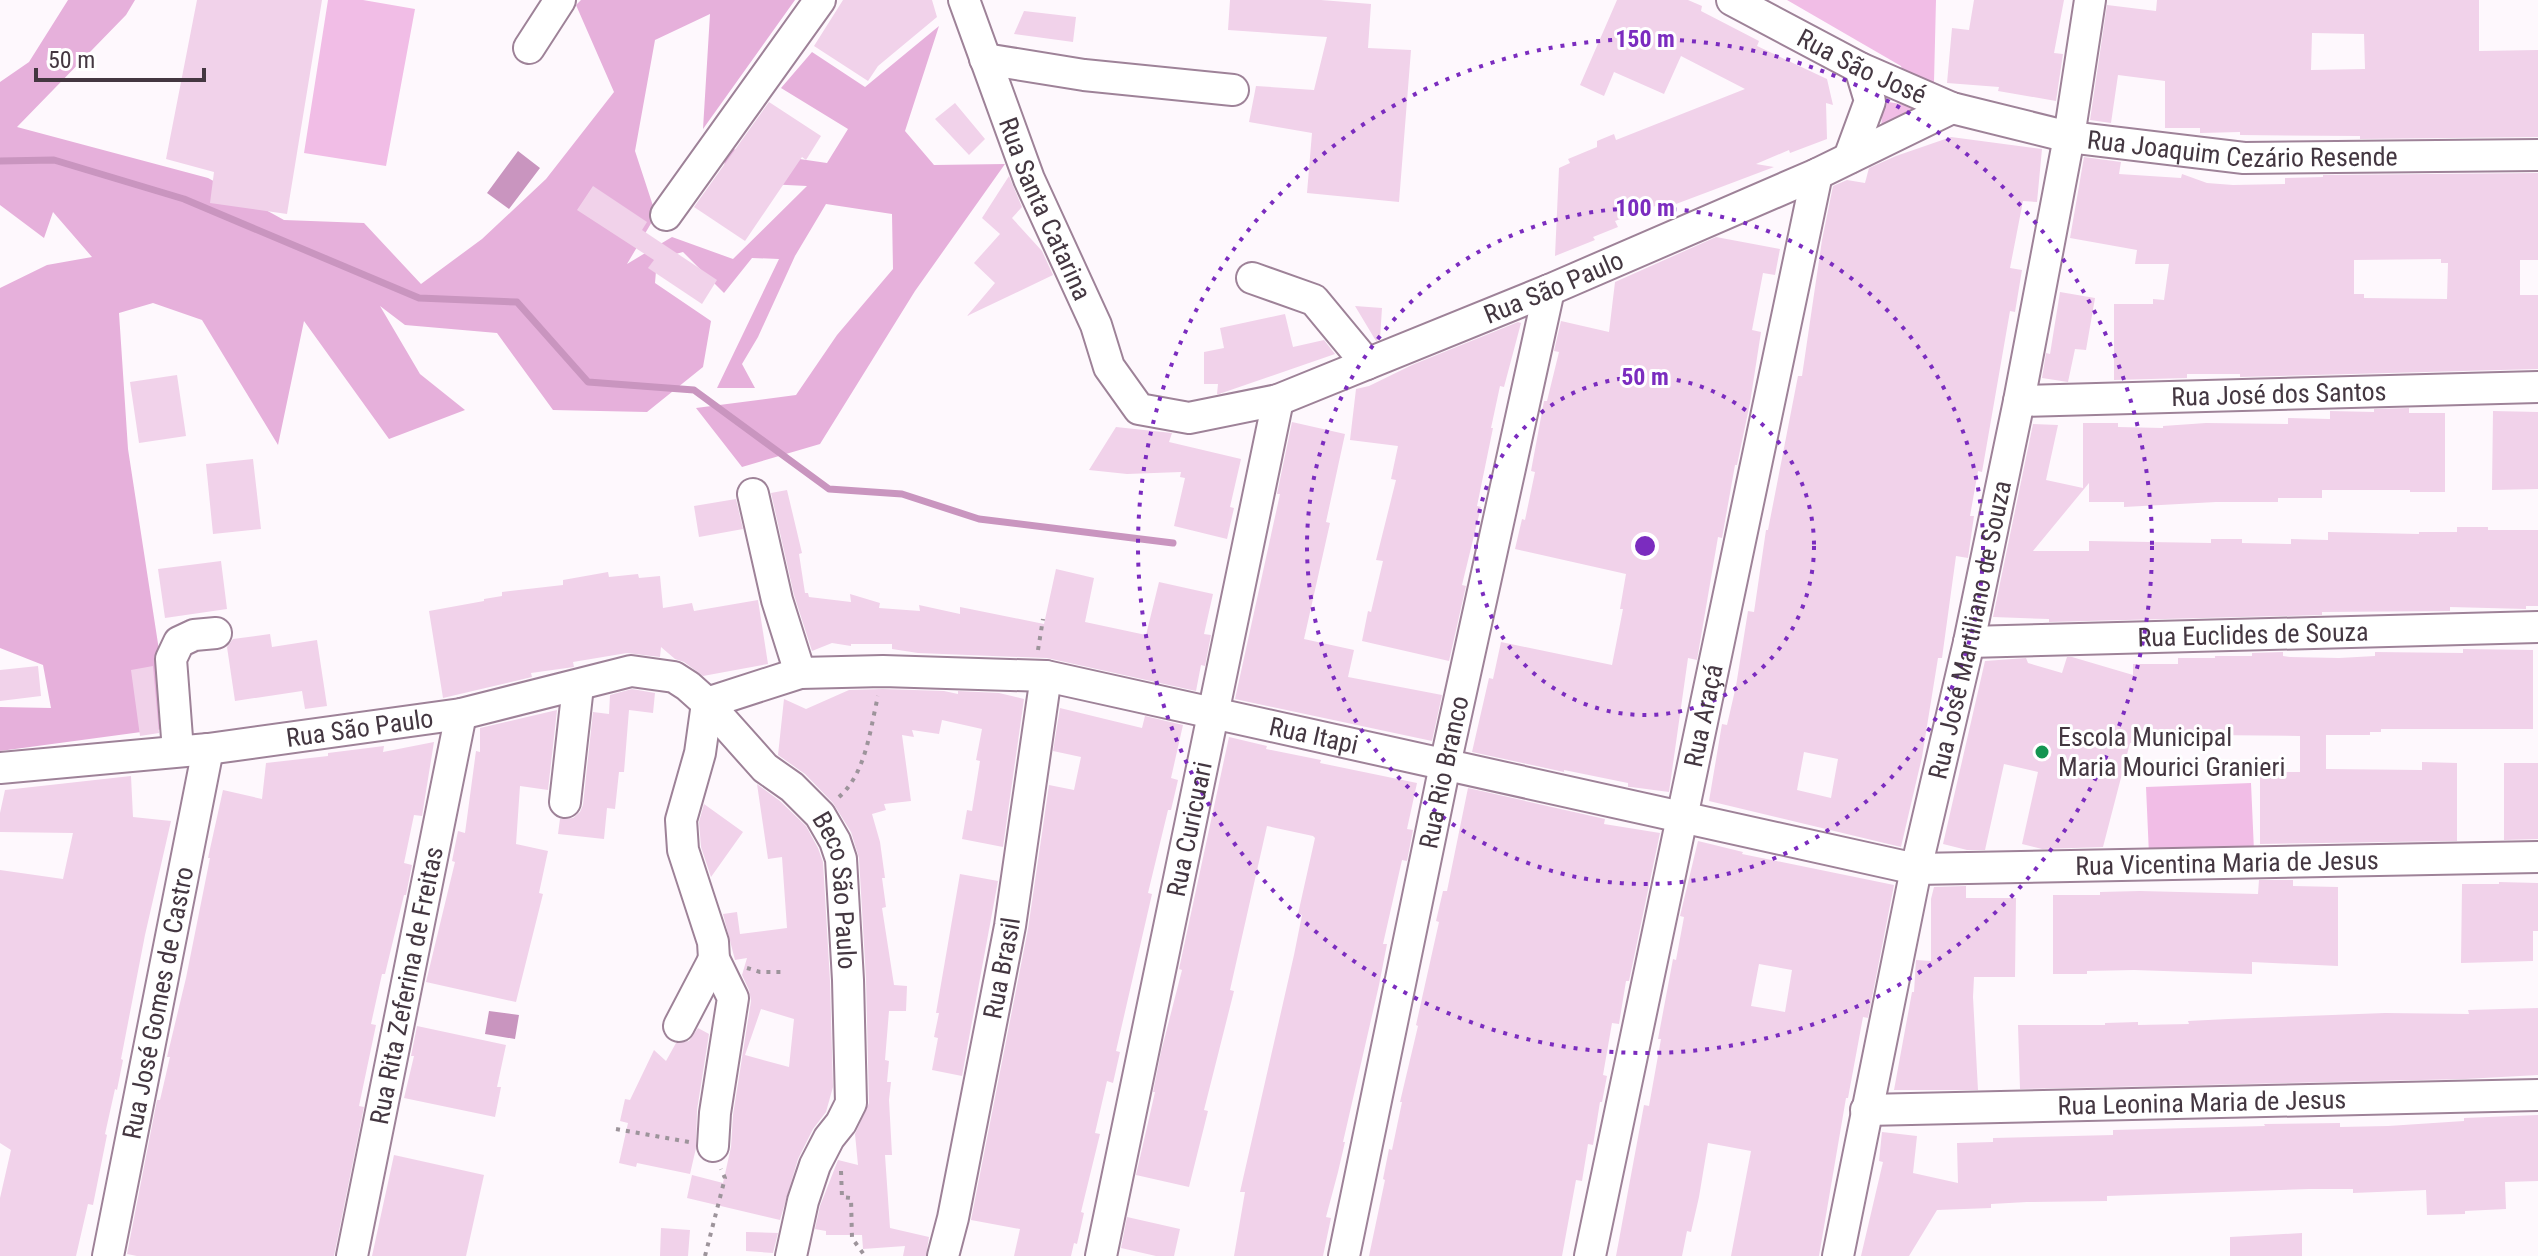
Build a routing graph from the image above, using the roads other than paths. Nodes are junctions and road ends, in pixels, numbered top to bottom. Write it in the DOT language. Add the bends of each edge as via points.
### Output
graph roads {
  1 [pos="560,0"];
  2 [pos="820,0"];
  3 [pos="964,0"];
  4 [pos="1732,0"];
  5 [pos="2090,0"];
  6 [pos="529,48"];
  7 [pos="985,59"];
  8 [pos="1860,68"];
  9 [pos="1233,90"];
  10 [pos="1952,108"];
  11 [pos="2069,137"];
  12 [pos="2538,155"];
  13 [pos="1849,158"];
  14 [pos="1817,174"];
  15 [pos="666,215"];
  16 [pos="1252,278"];
  17 [pos="1549,290"];
  18 [pos="1367,364"];
  19 [pos="2538,387"];
  20 [pos="1278,400"];
  21 [pos="2019,401"];
  22 [pos="1139,409"];
  23 [pos="753,494"];
  24 [pos="2538,627"];
  25 [pos="216,633"];
  26 [pos="1969,642"];
  27 [pos="800,673"];
  28 [pos="1046,676"];
  29 [pos="578,686"];
  30 [pos="707,703"];
  31 [pos="1213,713"];
  32 [pos="461,714"];
  33 [pos="193,750"];
  34 [pos="1445,765"];
  35 [pos="0,768"];
  36 [pos="565,802"];
  37 [pos="1681,817"];
  38 [pos="2538,857"];
  39 [pos="1916,869"];
  40 [pos="714,959"];
  41 [pos="679,1026"];
  42 [pos="2538,1095"];
  43 [pos="1866,1110"];
  44 [pos="713,1146"];
  45 [pos="108,1256"];
  46 [pos="352,1256"];
  47 [pos="791,1256"];
  48 [pos="943,1256"];
  49 [pos="1101,1256"];
  50 [pos="1344,1256"];
  51 [pos="1590,1256"];
  52 [pos="1838,1256"];
  1 -- 6 [label="street"];
  2 -- 15 [label="street"];
  3 -- 7 [label="street, Rua Santa Catarina"];
  4 -- 8 [label="street, Rua São José"];
  5 -- 11 [label="street, Rua José Martiliano de Souza"];
  7 -- 9 [label="street"];
  7 -- 22 [label="street, Rua Santa Catarina" via="1109,367"];
  8 -- 10 [label="street, Rua São José"];
  8 -- 13 [label="street" via="1870,101"];
  10 -- 11 [label="street, Rua Joaquim Cezário Resende"];
  10 -- 13 [label="street, Rua São Paulo"];
  11 -- 12 [label="street, Rua Joaquim Cezário Resende" via="2244,158"];
  11 -- 21 [label="street, Rua José Martiliano de Souza"];
  13 -- 14 [label="street, Rua São Paulo"];
  14 -- 17 [label="street, Rua São Paulo"];
  14 -- 37 [label="street, Rua Araçá"];
  16 -- 18 [label="street" via="1314,300"];
  17 -- 18 [label="street, Rua São Paulo"];
  17 -- 34 [label="street, Rua Rio Branco"];
  18 -- 20 [label="street, Rua São Paulo"];
  19 -- 21 [label="street, Rua José dos Santos"];
  20 -- 22 [label="street, Rua São Paulo" via="1189,418"];
  20 -- 31 [label="street, Rua Curicuari"];
  21 -- 26 [label="street, Rua José Martiliano de Souza"];
  23 -- 27 [label="street"];
  24 -- 26 [label="street, Rua Euclides de Souza"];
  25 -- 33 [label="street, Rua José Gomes de Castro" via="179,642 171,659"];
  26 -- 39 [label="street, Rua José Martiliano de Souza"];
  27 -- 28 [label="street, Rua Itapi"];
  27 -- 30 [label="street, Rua Itapi"];
  28 -- 31 [label="street, Rua Itapi"];
  28 -- 48 [label="street, Rua Brasil" via="1010,926"];
  29 -- 30 [label="street, Rua São Paulo" via="631,671 660,674 674,677"];
  29 -- 32 [label="street, Rua São Paulo"];
  29 -- 36 [label="street"];
  30 -- 40 [label="street" via="700,753 681,820 683,850"];
  30 -- 47 [label="street, Beco São Paulo" via="765,768 820,815 841,859 851,1103 815,1165"];
  31 -- 34 [label="street, Rua Itapi"];
  31 -- 49 [label="street, Rua Curicuari"];
  32 -- 33 [label="street, Rua São Paulo"];
  32 -- 46 [label="street, Rua Rita Zeferina de Freitas"];
  33 -- 35 [label="street, Rua São Paulo"];
  33 -- 45 [label="street, Rua José Gomes de Castro"];
  34 -- 37 [label="street, Rua Itapi"];
  34 -- 50 [label="street, Rua Rio Branco"];
  37 -- 39 [label="street, Rua Itapi"];
  37 -- 51 [label="street, Rua Araçá"];
  38 -- 39 [label="street, Rua Vicentina Maria de Jesus"];
  39 -- 43 [label="street, Rua José Martiliano de Souza"];
  40 -- 41 [label="street"];
  40 -- 44 [label="street" via="733,998"];
  42 -- 43 [label="street, Rua Leonina Maria de Jesus"];
  43 -- 52 [label="street, Rua José Martiliano de Souza"];
}
